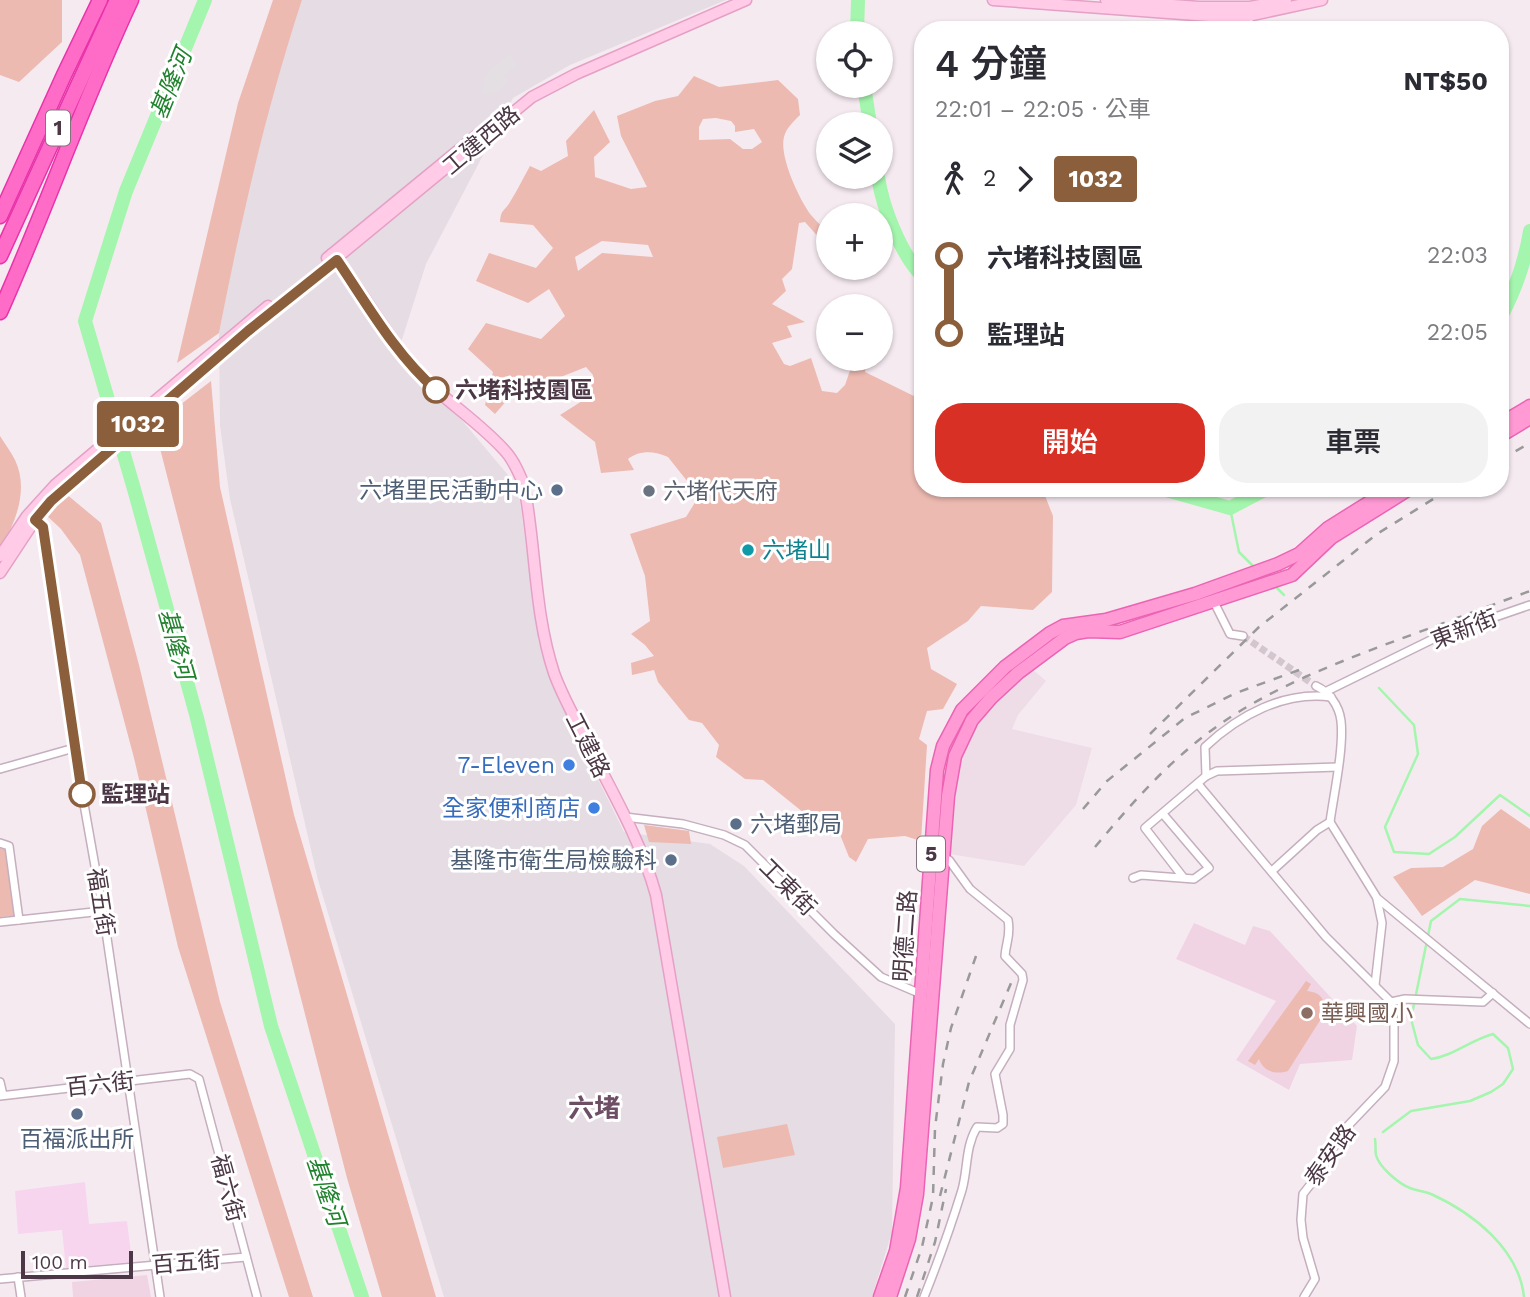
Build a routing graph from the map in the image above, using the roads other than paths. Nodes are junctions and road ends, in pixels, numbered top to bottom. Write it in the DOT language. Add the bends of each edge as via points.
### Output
graph roads {
  1 [pos="93,0"];
  2 [pos="100,0"];
  3 [pos="117,0"];
  4 [pos="131,0"];
  5 [pos="731,0"];
  6 [pos="747,0"];
  7 [pos="993,0"];
  8 [pos="1002,0"];
  9 [pos="1106,0"];
  10 [pos="1322,0"];
  11 [pos="1290,2"];
  12 [pos="1247,12"];
  13 [pos="1249,21"];
  14 [pos="82,37"];
  15 [pos="0,216"];
  16 [pos="0,256"];
  17 [pos="335,257"];
  18 [pos="0,312"];
  19 [pos="1530,406"];
  20 [pos="1530,418"];
  21 [pos="1509,419"];
  22 [pos="1509,431"];
  23 [pos="1378,497"];
  24 [pos="1397,497"];
  25 [pos="31,518"];
  26 [pos="0,556"];
  27 [pos="0,573"];
  28 [pos="1211,594"];
  29 [pos="1530,605"];
  30 [pos="1243,636"];
  31 [pos="1316,686"];
  32 [pos="1329,694"];
  33 [pos="74,748"];
  34 [pos="1338,768"];
  35 [pos="0,769"];
  36 [pos="1206,776"];
  37 [pos="1198,784"];
  38 [pos="1163,814"];
  39 [pos="625,817"];
  40 [pos="1330,822"];
  41 [pos="3,843"];
  42 [pos="949,860"];
  43 [pos="1272,871"];
  44 [pos="1183,877"];
  45 [pos="1133,878"];
  46 [pos="1377,898"];
  47 [pos="103,911"];
  48 [pos="19,920"];
  49 [pos="0,922"];
  50 [pos="1375,985"];
  51 [pos="1493,993"];
  52 [pos="927,995"];
  53 [pos="1391,1002"];
  54 [pos="1530,1024"];
  55 [pos="199,1079"];
  56 [pos="128,1081"];
  57 [pos="0,1082"];
  58 [pos="1,1096"];
  59 [pos="246,1257"];
  60 [pos="154,1265"];
  61 [pos="18,1277"];
  62 [pos="0,1279"];
  63 [pos="21,1297"];
  64 [pos="160,1297"];
  65 [pos="257,1297"];
  66 [pos="725,1297"];
  67 [pos="880,1297"];
  68 [pos="890,1297"];
  69 [pos="924,1297"];
  70 [pos="1304,1297"];
  1 -- 14 [label="highway"];
  2 -- 14 [label="highway, 1"];
  3 -- 16 [label="highway, 1"];
  4 -- 18 [label="highway"];
  5 -- 17 [label="street, 工建西路" via="525,94"];
  6 -- 17 [label="street, 工建西路" via="532,97"];
  7 -- 8 [label="street"];
  8 -- 12 [label="street" via="1209,16"];
  9 -- 12 [label="street"];
  10 -- 11 [label="street"];
  11 -- 12 [label="street"];
  12 -- 13 [label="street"];
  14 -- 15 [label="highway, 1"];
  17 -- 25 [label="street, 工建西路" via="58,487"];
  17 -- 39 [label="street, 工建路" via="415,368 516,466 528,505 542,621 554,674"];
  19 -- 21 [label="main road"];
  20 -- 22 [label="main road"];
  23 -- 28 [label="main road, 明德二路 / 5" via="1328,528 1299,554 1224,582"];
  24 -- 28 [label="main road, 明德二路 / 5" via="1331,538 1292,575 1233,594"];
  25 -- 26 [label="street"];
  25 -- 27 [label="street"];
  25 -- 33 [label="street, 福五街" via="43,527"];
  28 -- 30 [label="street" via="1230,634"];
  28 -- 52 [label="main road, 明德二路 / 5" via="1063,626 1005,667 962,710 943,746 937,770"];
  29 -- 32 [label="street, 東新街" via="1437,637"];
  31 -- 32 [label="street"];
  32 -- 34 [label="street" via="1341,719"];
  32 -- 36 [label="street" via="1290,697 1241,719 1205,747"];
  33 -- 35 [label="street"];
  33 -- 47 [label="street, 福五街"];
  34 -- 36 [label="street" via="1217,771"];
  34 -- 40 [label="street"];
  36 -- 37 [label="street"];
  37 -- 38 [label="street"];
  37 -- 43 [label="street"];
  38 -- 44 [label="street" via="1145,828"];
  38 -- 44 [label="street" via="1209,868 1194,879"];
  39 -- 52 [label="street, 工東街" via="683,824 746,845 881,977"];
  39 -- 66 [label="street, 工建路" via="650,872 660,913"];
  40 -- 43 [label="street"];
  40 -- 46 [label="street"];
  41 -- 48 [label="street" via="9,846"];
  42 -- 69 [label="street" via="970,889 1008,920 1010,940 1005,956 1023,980 1010,1025 1010,1049 995,1074 1003,1124 975,1131 965,1157 963,1186"];
  43 -- 50 [label="street" via="1326,937"];
  44 -- 45 [label="street"];
  46 -- 50 [label="street" via="1382,923"];
  46 -- 51 [label="street"];
  47 -- 48 [label="street"];
  47 -- 56 [label="street, 福五街"];
  48 -- 49 [label="street"];
  50 -- 53 [label="street"];
  51 -- 53 [label="street" via="1483,1002"];
  51 -- 54 [label="street"];
  52 -- 67 [label="main road, 明德二路 / 5" via="907,1188 896,1251"];
  52 -- 68 [label="main road, 明德二路 / 5" via="916,1194 909,1239"];
  53 -- 70 [label="street, 泰安路" via="1394,1062 1385,1087 1341,1133 1303,1194 1303,1238 1315,1279"];
  55 -- 56 [label="street, 百六街" via="190,1074"];
  55 -- 59 [label="street, 福六街"];
  56 -- 58 [label="street, 百六街"];
  56 -- 60 [label="street, 福五街"];
  57 -- 58 [label="street"];
  59 -- 60 [label="street, 百五街"];
  59 -- 65 [label="street, 福六街"];
  60 -- 61 [label="street, 百五街"];
  60 -- 64 [label="street, 福五街"];
  61 -- 62 [label="street, 百五街"];
  61 -- 63 [label="street"];
}
